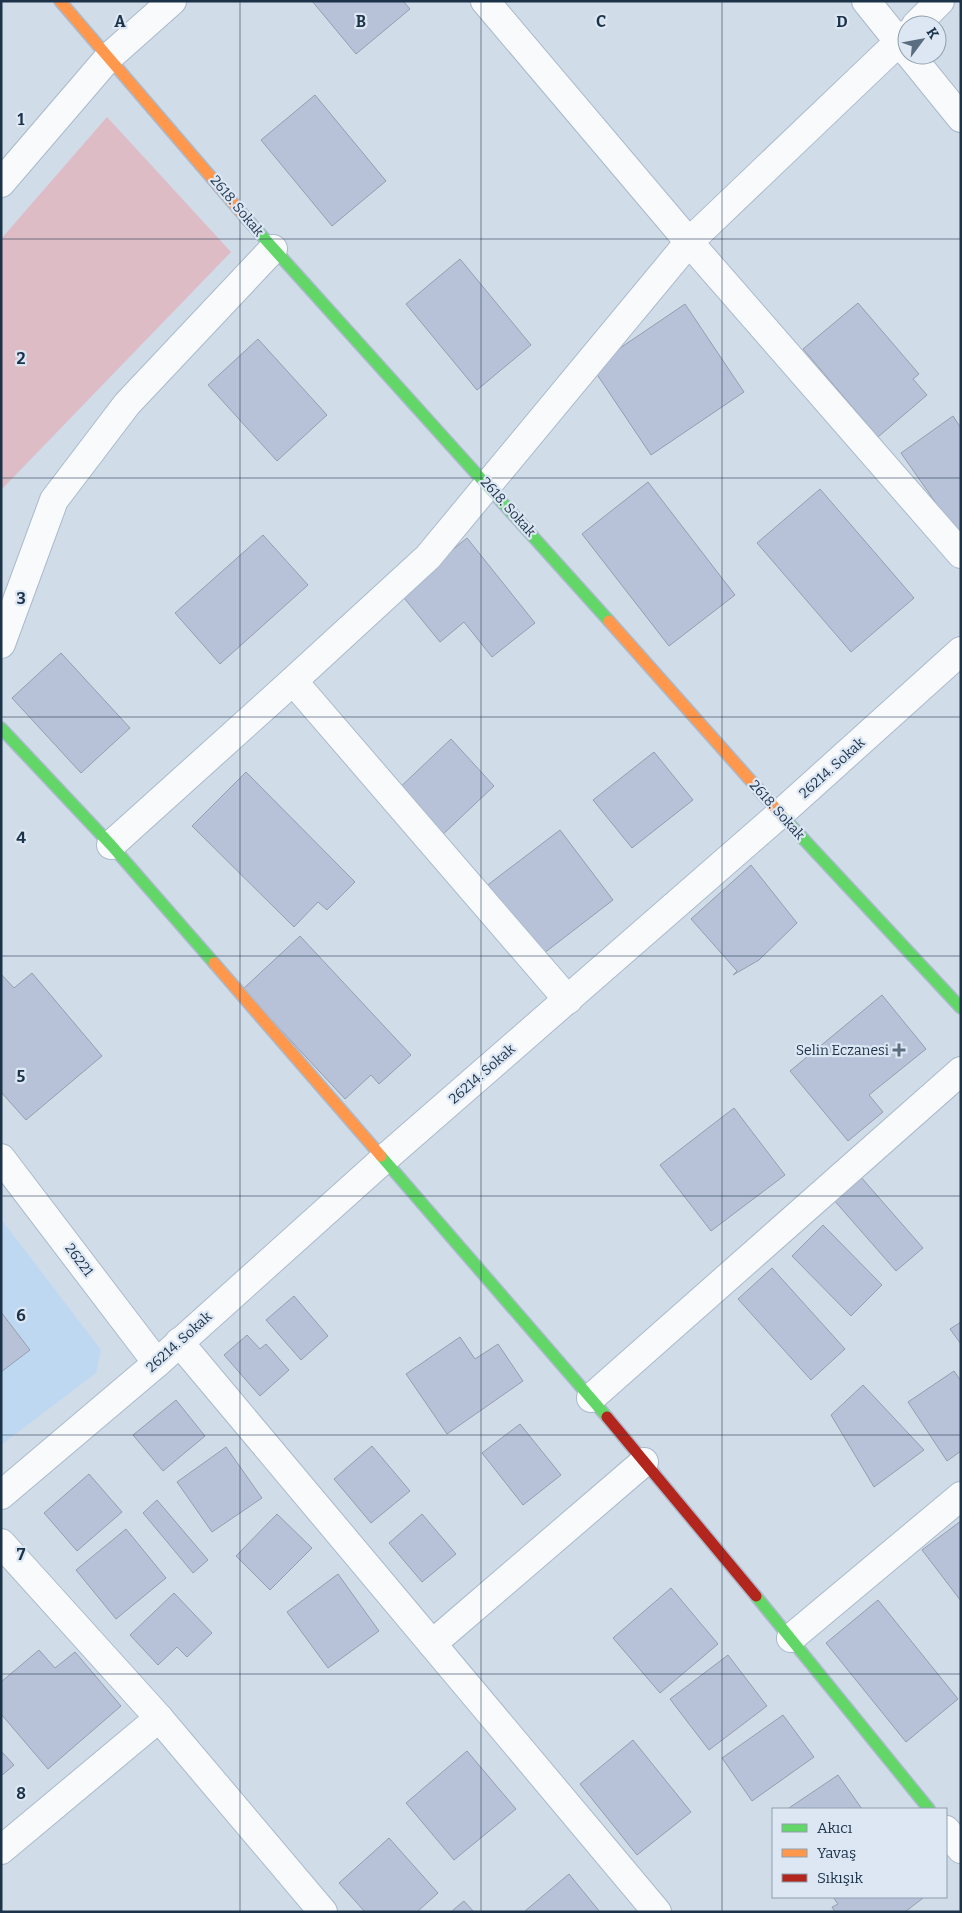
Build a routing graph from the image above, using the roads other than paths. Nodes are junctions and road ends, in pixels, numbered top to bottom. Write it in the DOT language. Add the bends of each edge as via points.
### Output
graph roads {
  1 [pos="60,1"];
  2 [pos="172,1"];
  3 [pos="485,1"];
  4 [pos="866,1"];
  5 [pos="940,1"];
  6 [pos="929,15"];
  7 [pos="897,31"];
  8 [pos="897,52"];
  9 [pos="109,57"];
  10 [pos="924,65"];
  11 [pos="961,118"];
  12 [pos="1,183"];
  13 [pos="689,242"];
  14 [pos="273,249"];
  15 [pos="487,484"];
  16 [pos="961,554"];
  17 [pos="8,598"];
  18 [pos="1,644"];
  19 [pos="961,651"];
  20 [pos="293,681"];
  21 [pos="1,728"];
  22 [pos="780,814"];
  23 [pos="111,845"];
  24 [pos="568,1000"];
  25 [pos="961,1008"];
  26 [pos="961,1071"];
  27 [pos="1,1158"];
  28 [pos="383,1160"];
  29 [pos="179,1342"];
  30 [pos="157,1363"];
  31 [pos="591,1398"];
  32 [pos="644,1462"];
  33 [pos="1,1495"];
  34 [pos="961,1496"];
  35 [pos="1,1543"];
  36 [pos="791,1638"];
  37 [pos="432,1644"];
  38 [pos="160,1718"];
  39 [pos="928,1808"];
  40 [pos="947,1831"];
  41 [pos="961,1849"];
  42 [pos="1,1850"];
  43 [pos="323,1912"];
  44 [pos="657,1912"];
  1 -- 9 [label="street, 2618. Sokak"];
  2 -- 9 [label="street"];
  3 -- 13 [label="street"];
  4 -- 7 [label="street"];
  5 -- 6 [label="street"];
  8 -- 13 [label="street"];
  9 -- 12 [label="street"];
  9 -- 14 [label="street, 2618. Sokak"];
  10 -- 11 [label="street"];
  13 -- 15 [label="street"];
  13 -- 16 [label="street"];
  14 -- 15 [label="street, 2618. Sokak"];
  14 -- 17 [label="street" via="127,404 54,500"];
  15 -- 20 [label="street" via="428,557"];
  15 -- 22 [label="street, 2618. Sokak"];
  17 -- 18 [label="street"];
  19 -- 22 [label="street, 26214. Sokak"];
  20 -- 23 [label="street"];
  20 -- 24 [label="street"];
  21 -- 23 [label="street"];
  22 -- 24 [label="street, 26214. Sokak"];
  22 -- 25 [label="street, 2618. Sokak"];
  23 -- 28 [label="street"];
  24 -- 28 [label="street, 26214. Sokak"];
  26 -- 31 [label="street"];
  27 -- 30 [label="street, 26221"];
  28 -- 29 [label="street, 26214. Sokak"];
  28 -- 31 [label="street"];
  29 -- 30 [label="street, 26214. Sokak"];
  29 -- 37 [label="street"];
  30 -- 33 [label="street, 26214. Sokak"];
  31 -- 32 [label="street"];
  32 -- 36 [label="street"];
  32 -- 37 [label="street"];
  34 -- 36 [label="street"];
  35 -- 38 [label="street"];
  36 -- 39 [label="street"];
  37 -- 44 [label="street"];
  38 -- 42 [label="street"];
  38 -- 43 [label="street"];
  40 -- 41 [label="street"];
}
